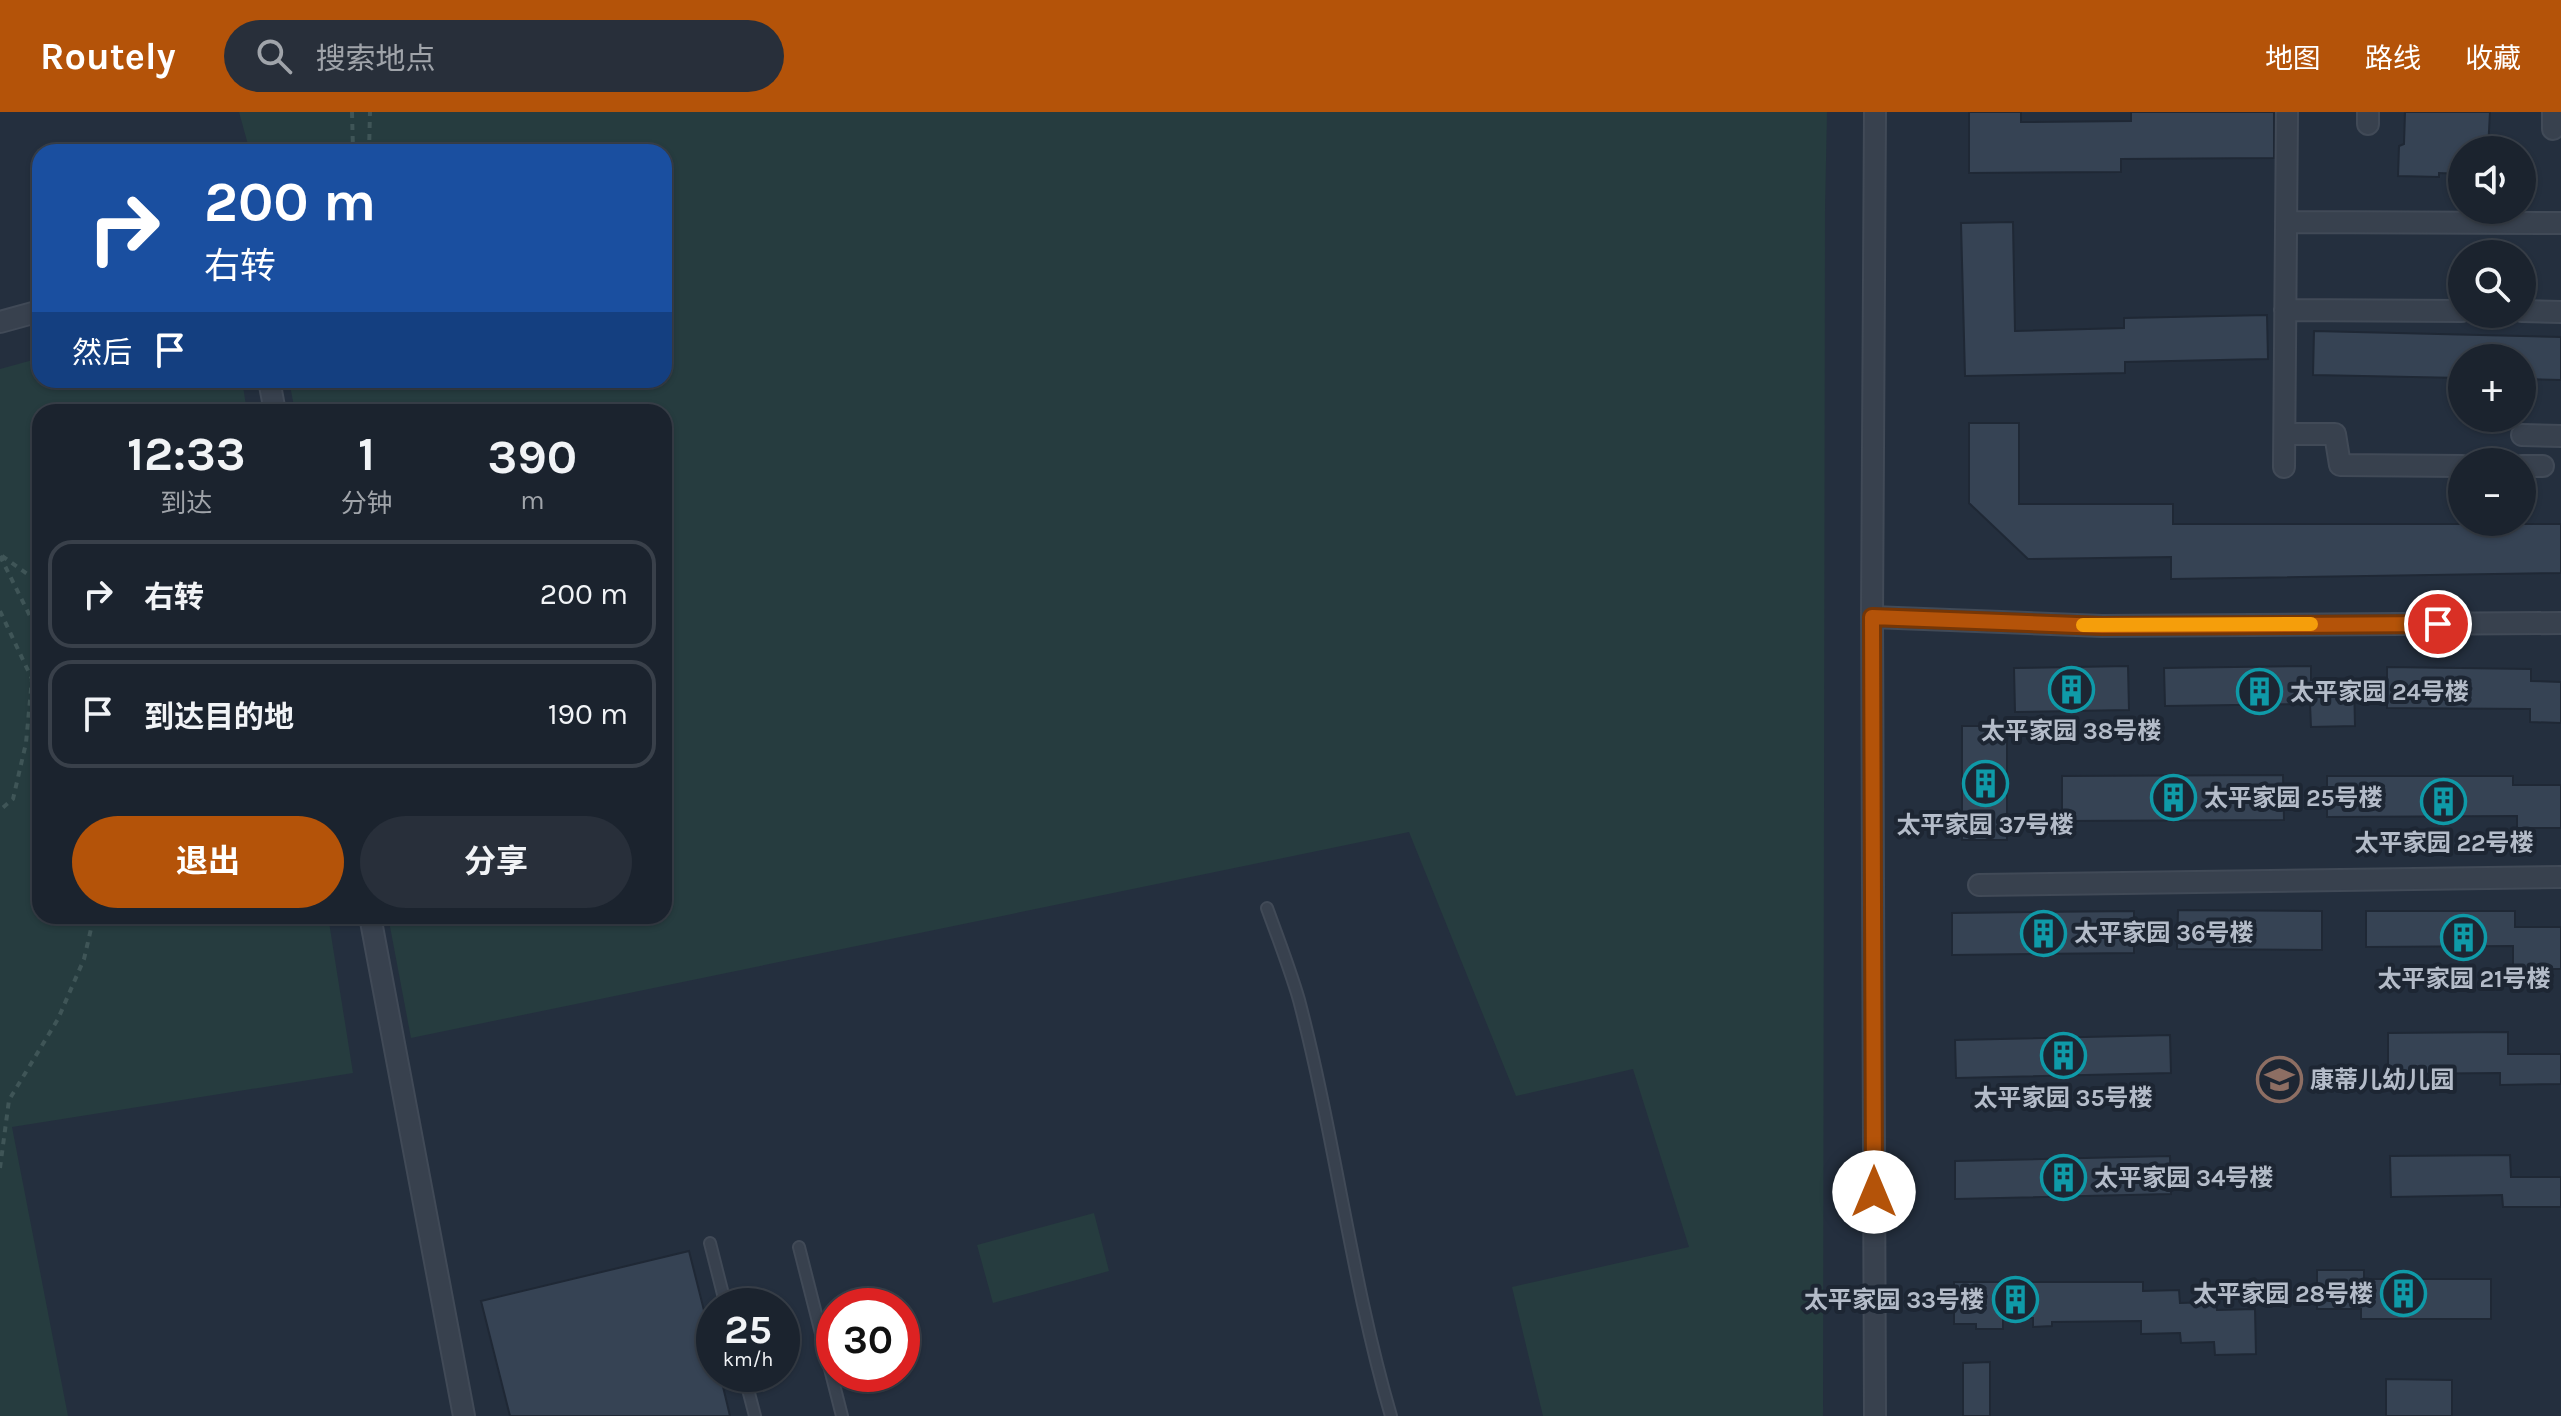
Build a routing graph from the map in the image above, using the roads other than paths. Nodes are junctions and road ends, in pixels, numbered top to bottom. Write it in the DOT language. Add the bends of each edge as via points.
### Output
graph roads {
  1 [pos="1875,112"];
  2 [pos="2287,112"];
  3 [pos="2286,222"];
  4 [pos="2561,223"];
  5 [pos="2285,310"];
  6 [pos="2448,311"];
  7 [pos="2536,311"];
  8 [pos="2561,312"];
  9 [pos="32,313"];
  10 [pos="0,322"];
  11 [pos="2285,434"];
  12 [pos="2522,435"];
  13 [pos="2561,436"];
  14 [pos="2448,466"];
  15 [pos="2536,466"];
  16 [pos="2543,466"];
  17 [pos="2284,467"];
  18 [pos="1872,617"];
  19 [pos="2561,623"];
  20 [pos="2561,877"];
  21 [pos="1979,885"];
  22 [pos="1267,908"];
  23 [pos="372,924"];
  24 [pos="710,1243"];
  25 [pos="799,1247"];
  26 [pos="721,1288"];
  27 [pos="749,1392"];
  28 [pos="464,1416"];
  29 [pos="755,1416"];
  30 [pos="842,1416"];
  31 [pos="1391,1416"];
  32 [pos="1875,1416"];
  1 -- 18 [label="street"];
  2 -- 3 [label="street"];
  3 -- 4 [label="street"];
  3 -- 5 [label="street"];
  5 -- 6 [label="street"];
  5 -- 11 [label="street"];
  7 -- 8 [label="street"];
  9 -- 10 [label="street"];
  11 -- 14 [label="street" via="2335,434 2340,465"];
  11 -- 17 [label="street"];
  12 -- 13 [label="street"];
  15 -- 16 [label="street"];
  18 -- 19 [label="street" via="2102,626"];
  18 -- 32 [label="street"];
  20 -- 21 [label="street"];
  22 -- 31 [label="lane" via="1298,997 1320,1087"];
  23 -- 28 [label="street"];
  24 -- 26 [label="lane"];
  25 -- 30 [label="lane"];
  27 -- 29 [label="lane"];
}
